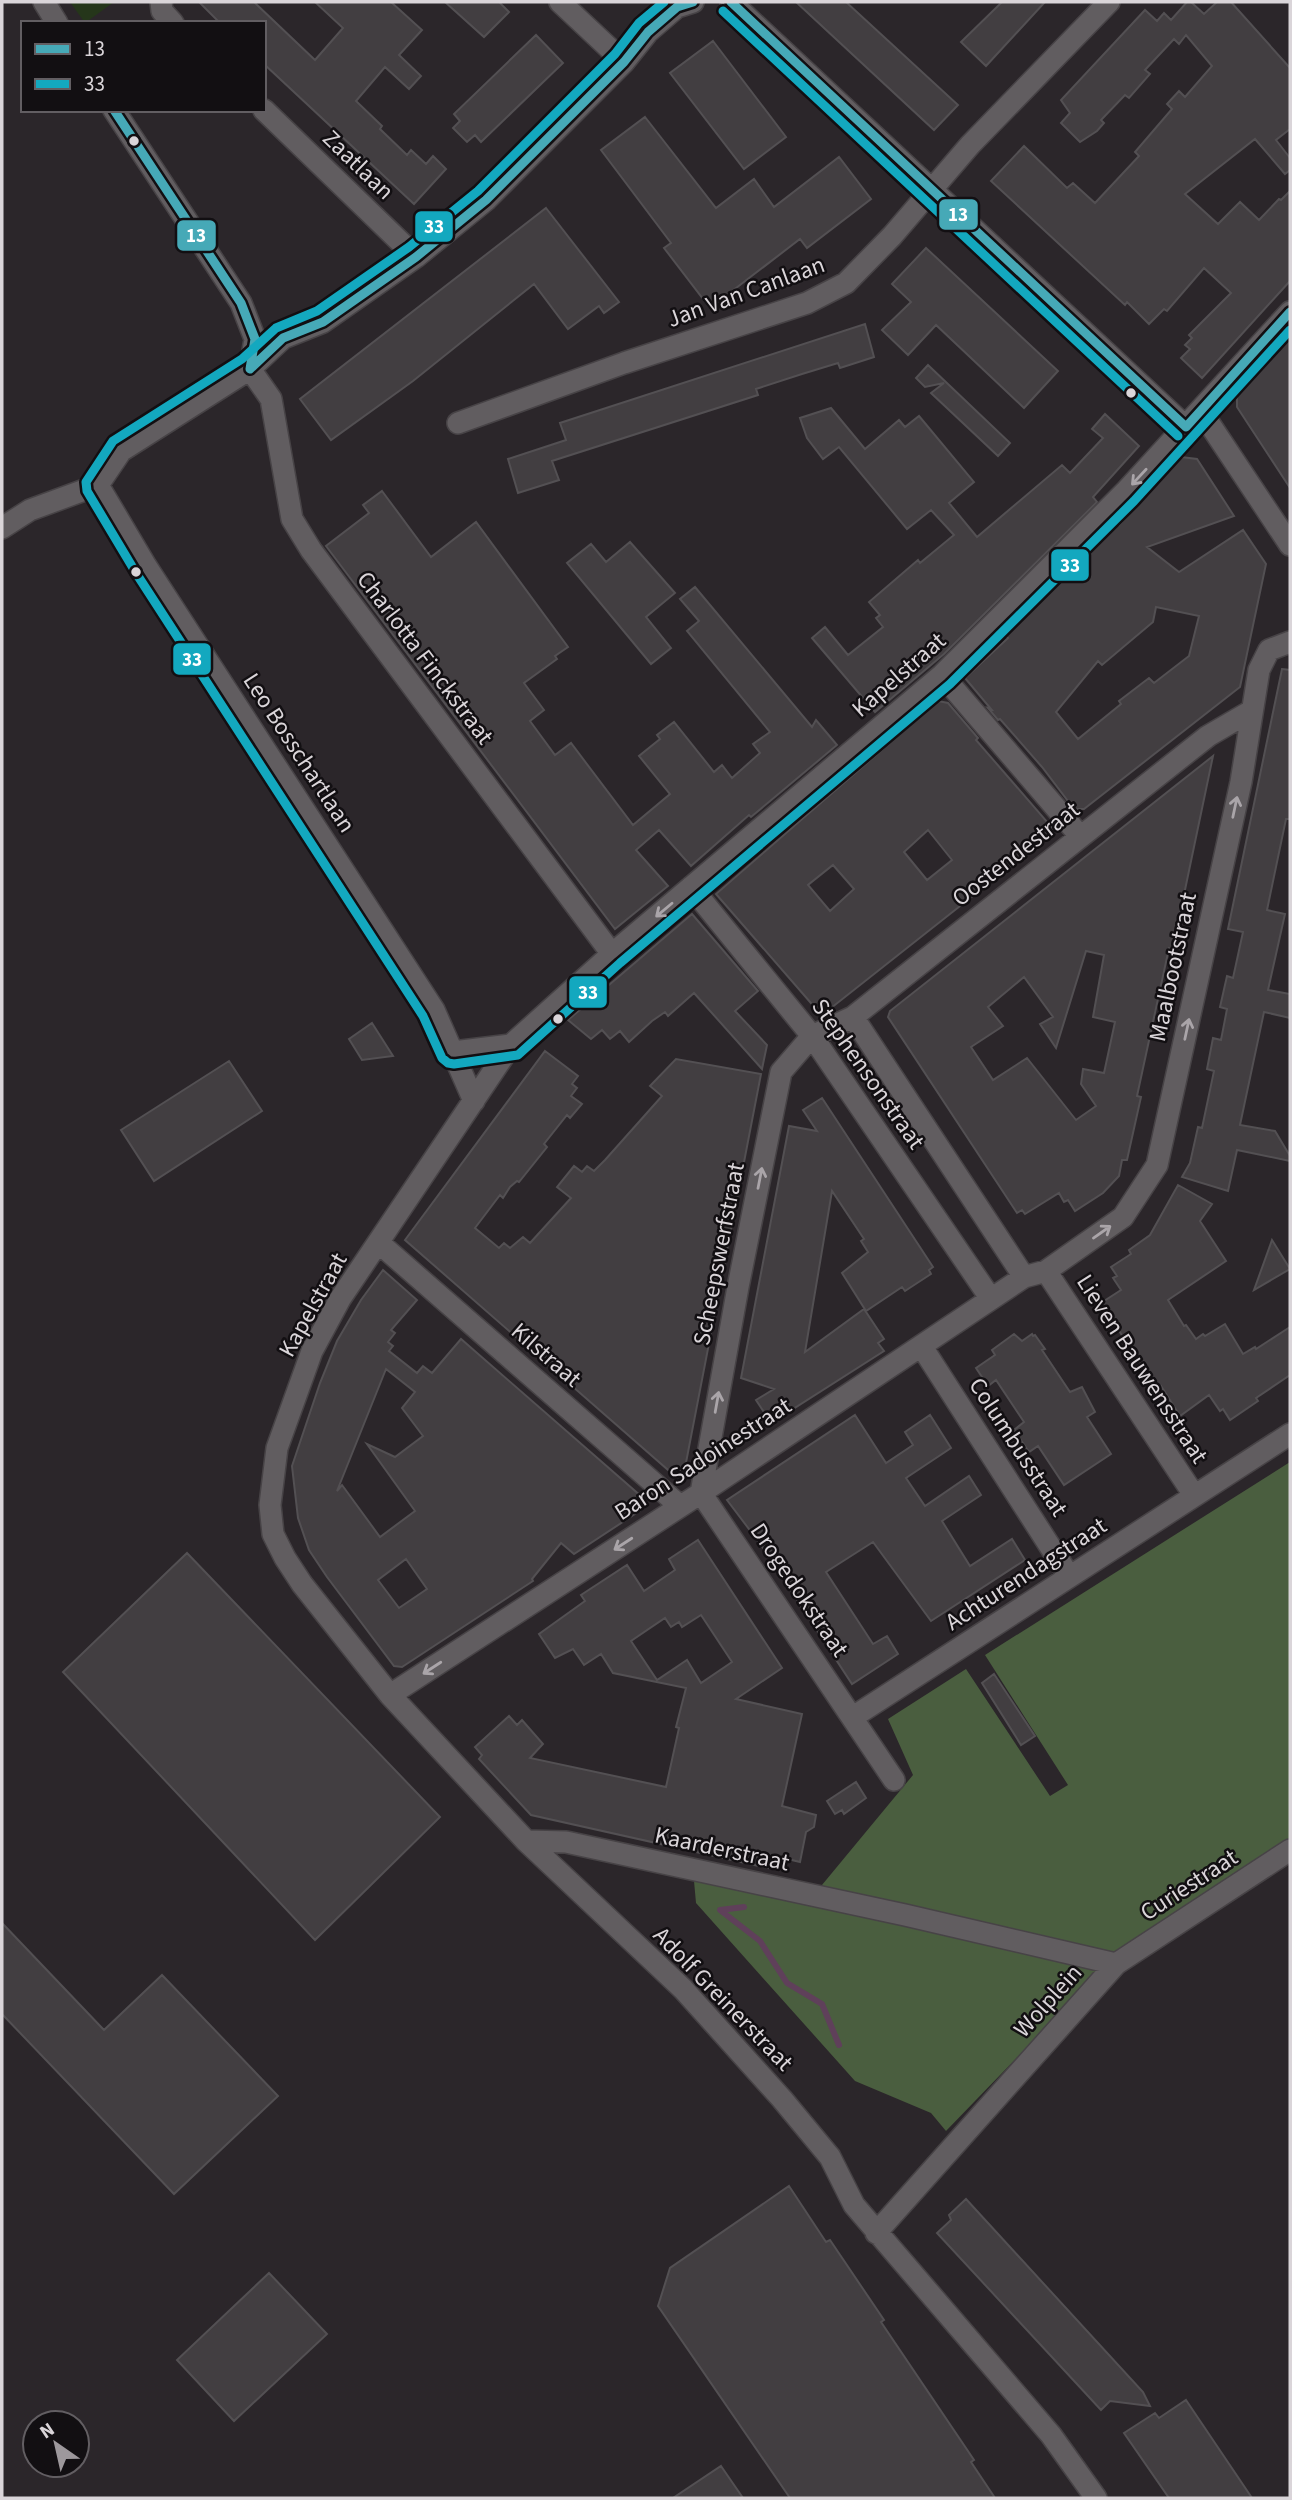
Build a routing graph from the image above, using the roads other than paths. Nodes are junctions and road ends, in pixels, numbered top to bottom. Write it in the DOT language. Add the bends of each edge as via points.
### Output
graph roads {
  1 [pos="44,2"];
  2 [pos="560,2"];
  3 [pos="693,2"];
  4 [pos="731,2"];
  5 [pos="1109,2"];
  6 [pos="56,21"];
  7 [pos="624,62"];
  8 [pos="115,112"];
  9 [pos="266,112"];
  10 [pos="933,189"];
  11 [pos="416,257"];
  12 [pos="1290,312"];
  13 [pos="250,369"];
  14 [pos="1201,411"];
  15 [pos="458,423"];
  16 [pos="1186,427"];
  17 [pos="98,485"];
  18 [pos="2,528"];
  19 [pos="1290,545"];
  20 [pos="1290,642"];
  21 [pos="942,675"];
  22 [pos="1251,711"];
  23 [pos="1080,836"];
  24 [pos="691,887"];
  25 [pos="612,954"];
  26 [pos="853,1017"];
  27 [pos="812,1036"];
  28 [pos="511,1045"];
  29 [pos="453,1052"];
  30 [pos="474,1101"];
  31 [pos="379,1243"];
  32 [pos="1046,1271"];
  33 [pos="1024,1277"];
  34 [pos="991,1299"];
  35 [pos="922,1347"];
  36 [pos="1290,1434"];
  37 [pos="701,1493"];
  38 [pos="1194,1495"];
  39 [pos="680,1506"];
  40 [pos="285,1558"];
  41 [pos="1069,1576"];
  42 [pos="390,1695"];
  43 [pos="853,1717"];
  44 [pos="894,1780"];
  45 [pos="526,1841"];
  46 [pos="1290,1850"];
  47 [pos="905,1915"];
  48 [pos="1116,1964"];
  49 [pos="876,2233"];
  50 [pos="1096,2498"];
  1 -- 6 [label="street"];
  2 -- 7 [label="street"];
  3 -- 7 [label="street" via="677,7 648,32"];
  4 -- 10 [label="street"];
  5 -- 10 [label="street, Jan Van Canlaan"];
  7 -- 11 [label="street" via="486,200"];
  8 -- 13 [label="street" via="241,303 255,339"];
  9 -- 11 [label="street, Zaatlaan"];
  10 -- 15 [label="street, Jan Van Canlaan" via="846,284 813,300"];
  10 -- 16 [label="street"];
  11 -- 13 [label="street" via="323,322 283,338"];
  12 -- 14 [label="street, Kapelstraat"];
  13 -- 17 [label="street" via="121,451"];
  13 -- 25 [label="street, Charlotta Finckstraat" via="271,399 292,519 311,550"];
  14 -- 16 [label="street, Kapelstraat"];
  14 -- 19 [label="street"];
  16 -- 21 [label="street, Kapelstraat, one-way"];
  17 -- 18 [label="street" via="30,510"];
  17 -- 29 [label="street, Leo Bosschartlaan" via="434,1010"];
  20 -- 22 [label="street, Maalbootstraat" via="1269,650 1259,670"];
  21 -- 23 [label="street"];
  21 -- 24 [label="street, Kapelstraat"];
  22 -- 23 [label="street, Oostendestraat" via="1208,736"];
  32 -- 22 [label="street, Maalbootstraat, one-way" via="1123,1217 1157,1165 1241,782"];
  23 -- 26 [label="street, Oostendestraat"];
  24 -- 25 [label="street, Kapelstraat, one-way"];
  24 -- 27 [label="street, Stephensonstraat"];
  25 -- 28 [label="street, Kapelstraat"];
  26 -- 27 [label="street, Oostendestraat"];
  26 -- 33 [label="street, Stephensonstraat"];
  27 -- 34 [label="street, Stephensonstraat"];
  37 -- 27 [label="street, Scheepswerfstraat, one-way" via="781,1072"];
  28 -- 29 [label="street"];
  28 -- 30 [label="street, Kapelstraat"];
  29 -- 30 [label="street"];
  30 -- 31 [label="street, Kapelstraat"];
  31 -- 39 [label="street, Kilstraat"];
  31 -- 40 [label="street, Kapelstraat" via="340,1299 312,1351 277,1448 270,1505 274,1534"];
  32 -- 33 [label="street, Baron Sadoinestraat"];
  32 -- 38 [label="street, Lieven Bauwensstraat"];
  33 -- 34 [label="street, Baron Sadoinestraat"];
  34 -- 35 [label="street, Baron Sadoinestraat"];
  35 -- 37 [label="street, Baron Sadoinestraat"];
  35 -- 41 [label="street, Columbusstraat"];
  36 -- 38 [label="street, Achturendagstraat"];
  37 -- 39 [label="street, Baron Sadoinestraat"];
  37 -- 43 [label="street, Drogedokstraat"];
  38 -- 41 [label="street, Achturendagstraat"];
  39 -- 42 [label="street, Baron Sadoinestraat, one-way"];
  40 -- 42 [label="street, Adolf Greinerstraat"];
  41 -- 43 [label="street, Achturendagstraat"];
  42 -- 45 [label="street, Adolf Greinerstraat"];
  43 -- 44 [label="street"];
  45 -- 47 [label="street, Kaarderstraat" via="566,1842"];
  45 -- 49 [label="street, Adolf Greinerstraat" via="683,1989 782,2099 830,2157 854,2205"];
  46 -- 48 [label="street, Curiestraat"];
  47 -- 48 [label="street, Wolplein"];
  48 -- 49 [label="street, Wolplein"];
  49 -- 50 [label="street, Adolf Greinerstraat" via="1051,2435"];
}
